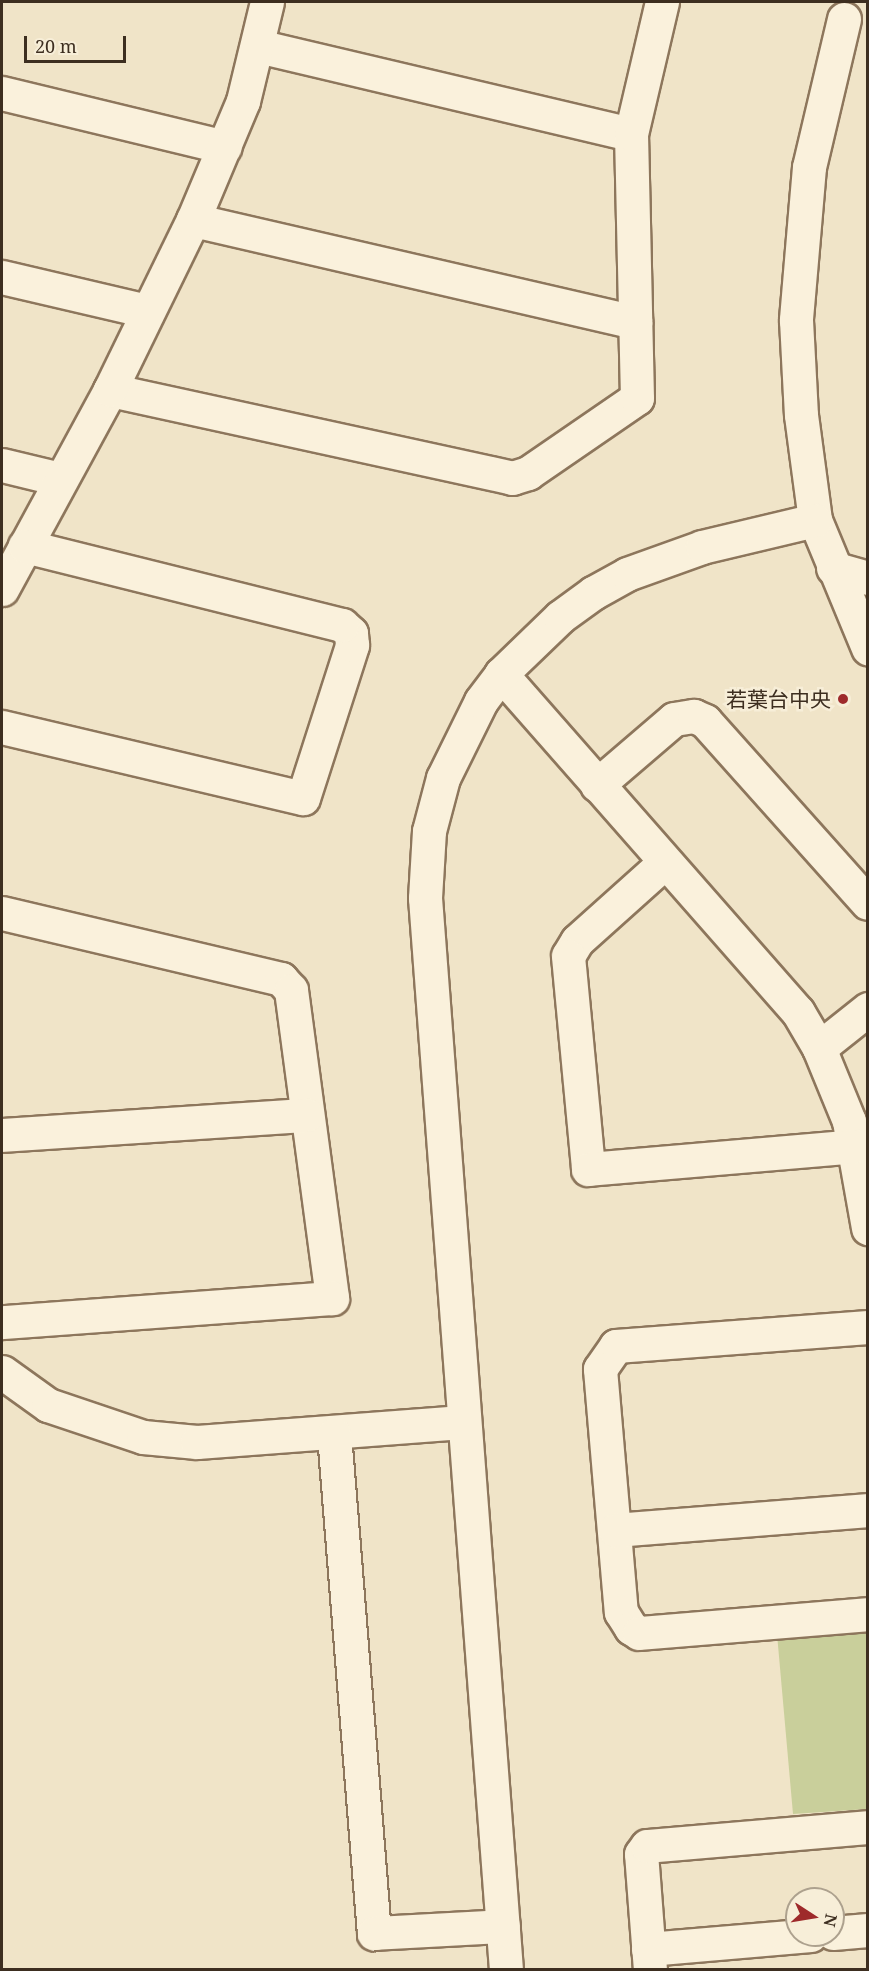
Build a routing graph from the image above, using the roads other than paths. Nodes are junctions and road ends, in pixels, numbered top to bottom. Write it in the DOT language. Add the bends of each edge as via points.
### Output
graph roads {
  1 [pos="267,2"];
  2 [pos="662,2"];
  3 [pos="844,19"];
  4 [pos="258,46"];
  5 [pos="2,93"];
  6 [pos="631,134"];
  7 [pos="225,147"];
  8 [pos="193,220"];
  9 [pos="2,277"];
  10 [pos="147,311"];
  11 [pos="635,322"];
  12 [pos="110,390"];
  13 [pos="2,465"];
  14 [pos="60,479"];
  15 [pos="815,520"];
  16 [pos="25,546"];
  17 [pos="833,568"];
  18 [pos="867,578"];
  19 [pos="2,589"];
  20 [pos="867,648"];
  21 [pos="501,674"];
  22 [pos="2,727"];
  23 [pos="597,785"];
  24 [pos="665,862"];
  25 [pos="867,903"];
  26 [pos="2,912"];
  27 [pos="867,1009"];
  28 [pos="819,1047"];
  29 [pos="306,1115"];
  30 [pos="2,1135"];
  31 [pos="855,1146"];
  32 [pos="867,1228"];
  33 [pos="2,1322"];
  34 [pos="867,1327"];
  35 [pos="2,1372"];
  36 [pos="462,1422"];
  37 [pos="334,1434"];
  38 [pos="867,1510"];
  39 [pos="615,1530"];
  40 [pos="867,1614"];
  41 [pos="867,1827"];
  42 [pos="503,1926"];
  43 [pos="867,1930"];
  44 [pos="845,1932"];
  45 [pos="785,1939"];
  46 [pos="649,1959"];
  47 [pos="506,1970"];
  1 -- 4 [label="street"];
  2 -- 6 [label="street"];
  3 -- 15 [label="street" via="809,167 799,263 796,320 801,415"];
  4 -- 6 [label="street"];
  4 -- 7 [label="street"];
  5 -- 7 [label="street"];
  6 -- 11 [label="street"];
  7 -- 8 [label="street"];
  8 -- 10 [label="street"];
  8 -- 11 [label="street"];
  9 -- 10 [label="street"];
  10 -- 12 [label="street"];
  11 -- 12 [label="street" via="637,399 528,473 512,478"];
  12 -- 14 [label="street"];
  13 -- 14 [label="street"];
  14 -- 16 [label="street"];
  15 -- 17 [label="street"];
  15 -- 21 [label="street" via="702,547 627,574 593,592 561,617"];
  16 -- 19 [label="street"];
  16 -- 22 [label="street" via="342,625 351,633 352,645 303,798"];
  17 -- 18 [label="street"];
  17 -- 20 [label="street"];
  21 -- 23 [label="street"];
  21 -- 36 [label="street" via="481,701 443,778 425,864 424,898"];
  23 -- 24 [label="street"];
  23 -- 25 [label="street" via="674,719 694,716 705,721"];
  24 -- 28 [label="street" via="772,980"];
  24 -- 31 [label="street" via="577,941 568,956 588,1169"];
  26 -- 29 [label="street" via="280,979 291,990 296,1009"];
  27 -- 28 [label="street"];
  28 -- 31 [label="street" via="841,1095"];
  29 -- 30 [label="street"];
  29 -- 33 [label="street" via="332,1298"];
  31 -- 32 [label="street"];
  34 -- 39 [label="street" via="616,1346 600,1369"];
  35 -- 37 [label="street" via="48,1405 143,1437 197,1442"];
  36 -- 37 [label="street"];
  36 -- 42 [label="street"];
  37 -- 42 [label="street" via="374,1933"];
  38 -- 39 [label="street"];
  39 -- 40 [label="street" via="621,1612 639,1633"];
  41 -- 46 [label="street" via="647,1846 641,1854"];
  42 -- 47 [label="street"];
  43 -- 44 [label="street"];
  45 -- 46 [label="street"];
}
